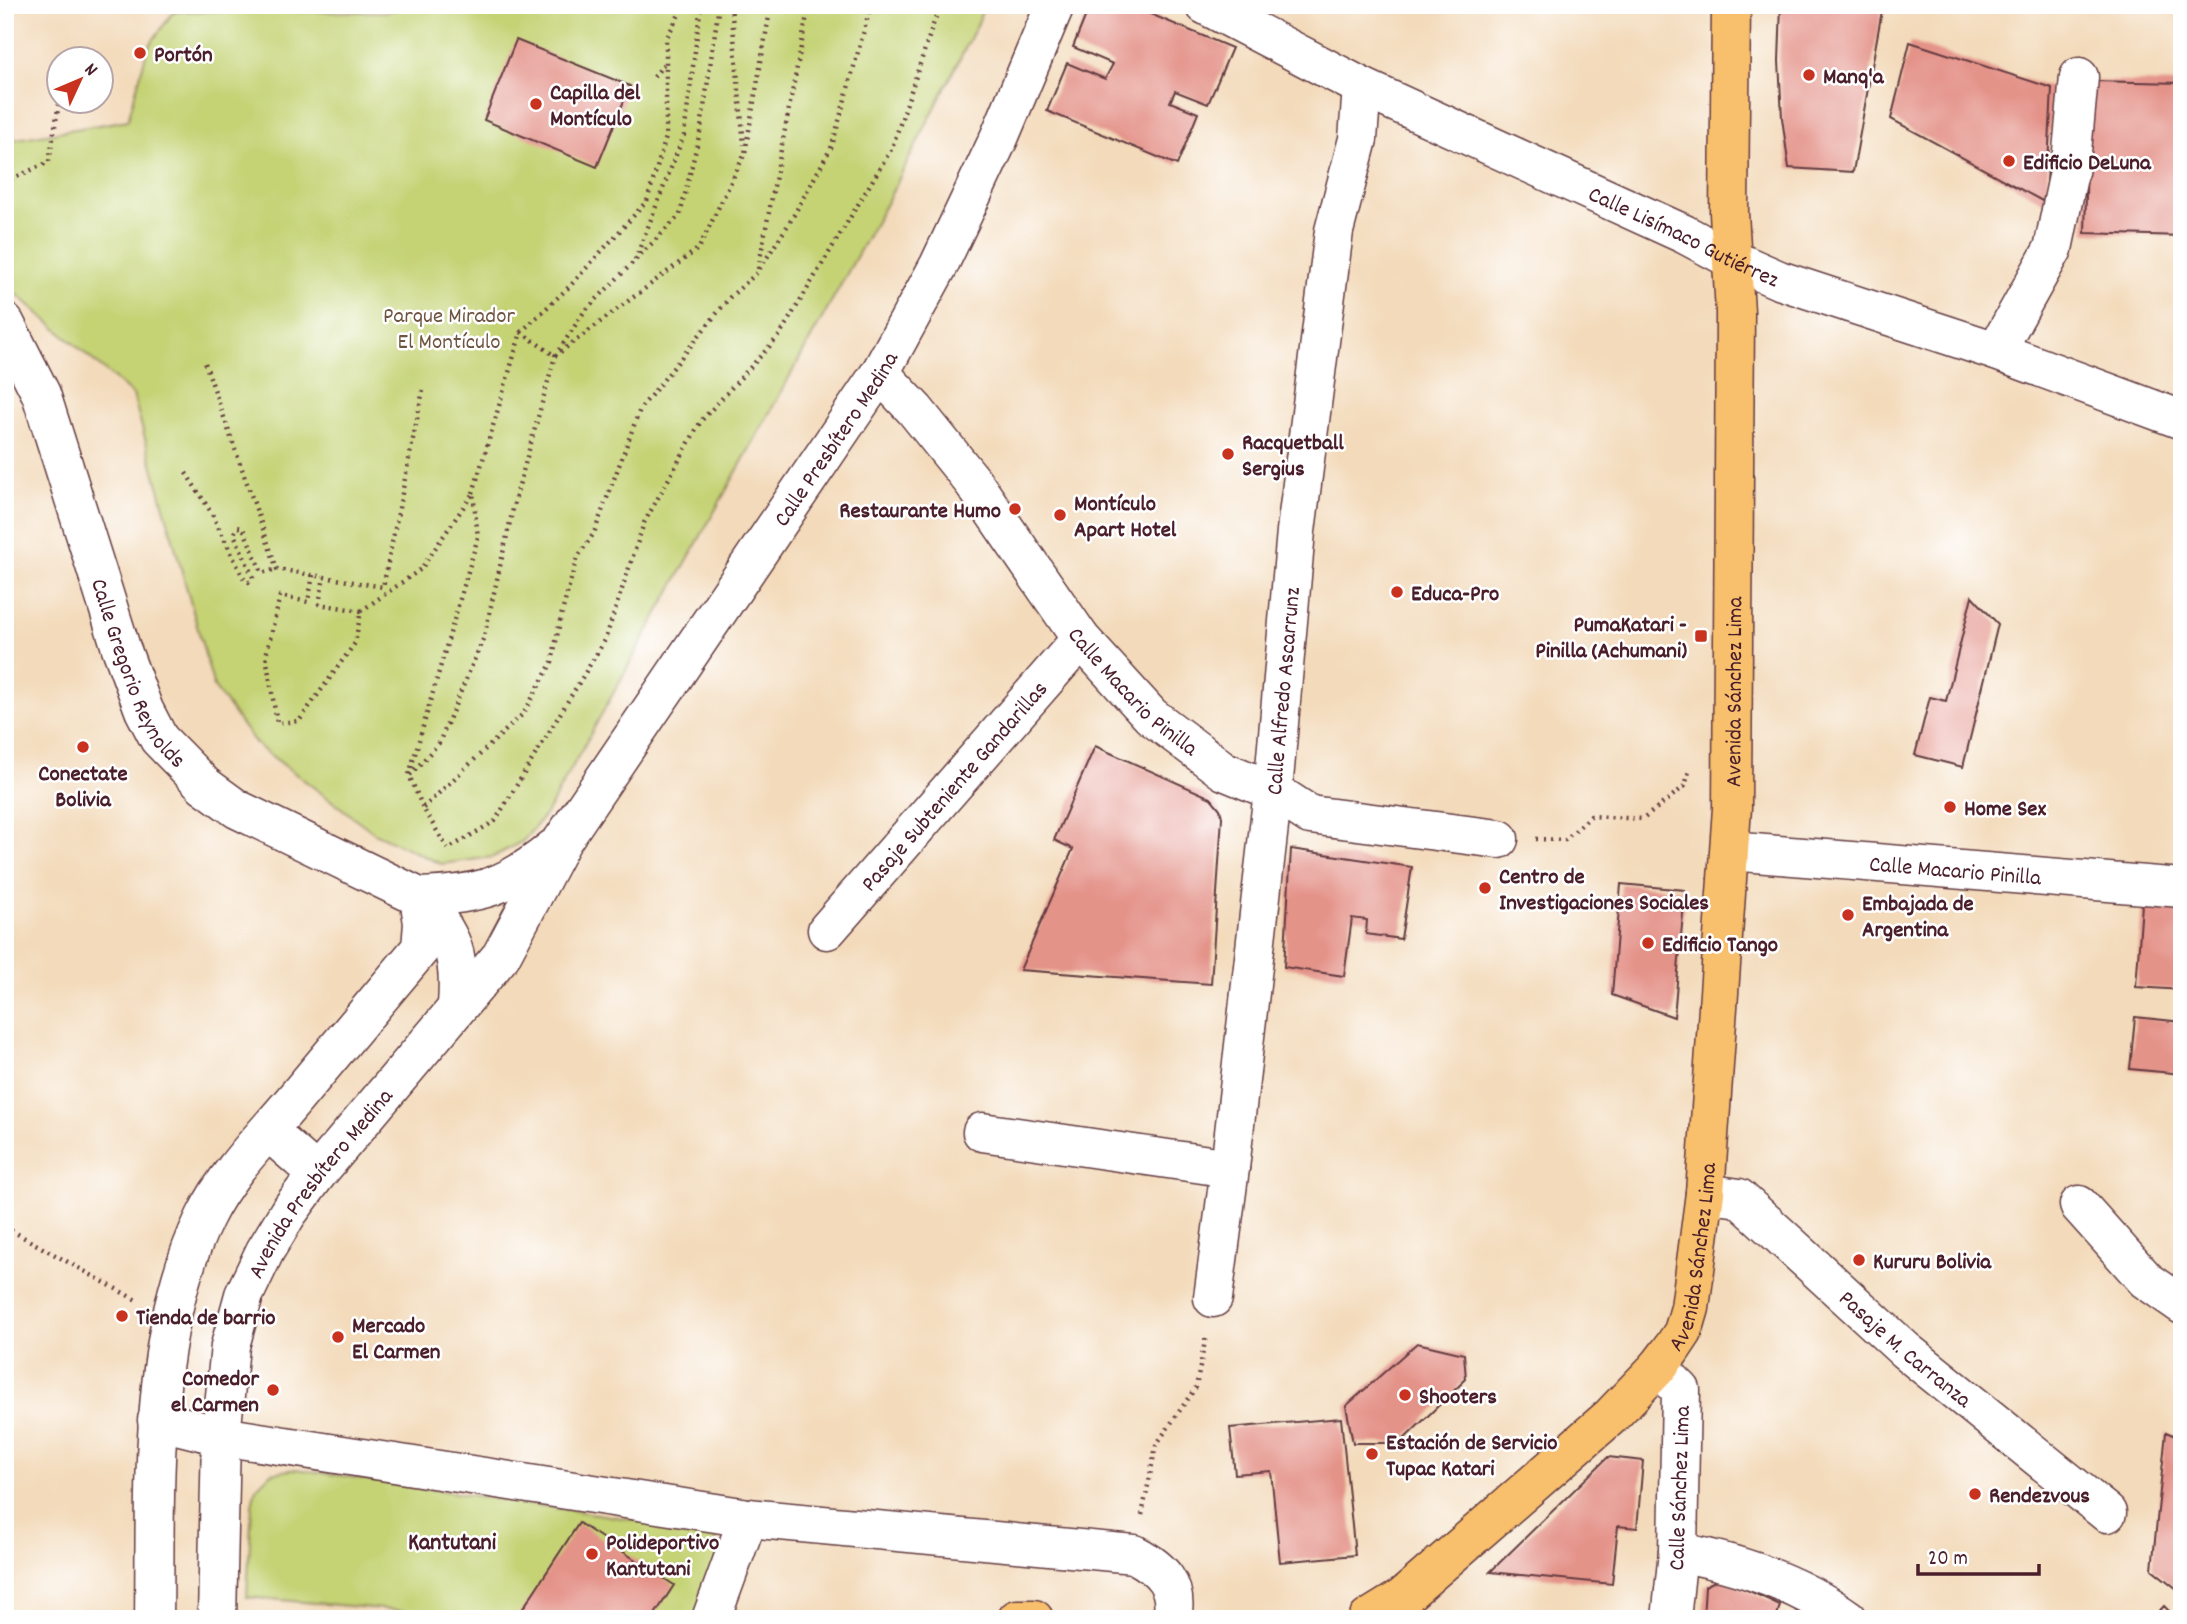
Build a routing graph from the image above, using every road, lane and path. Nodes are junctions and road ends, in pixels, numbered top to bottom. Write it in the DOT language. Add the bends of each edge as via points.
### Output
graph roads {
  1 [pos="684,5"];
  2 [pos="701,5"];
  3 [pos="719,5"];
  4 [pos="731,5"];
  5 [pos="771,5"];
  6 [pos="809,5"];
  7 [pos="871,5"];
  8 [pos="942,5"];
  9 [pos="1055,5"];
  10 [pos="1205,5"];
  11 [pos="1731,5"];
  12 [pos="665,62"];
  13 [pos="654,77"];
  14 [pos="2079,77"];
  15 [pos="1362,87"];
  16 [pos="57,116"];
  17 [pos="745,153"];
  18 [pos="5,182"];
  19 [pos="1731,259"];
  20 [pos="634,264"];
  21 [pos="757,272"];
  22 [pos="5,323"];
  23 [pos="521,332"];
  24 [pos="1996,351"];
  25 [pos="555,356"];
  26 [pos="205,363"];
  27 [pos="880,373"];
  28 [pos="423,390"];
  29 [pos="2182,420"];
  30 [pos="186,473"];
  31 [pos="473,493"];
  32 [pos="277,569"];
  33 [pos="313,575"];
  34 [pos="324,577"];
  35 [pos="361,611"];
  36 [pos="1081,639"];
  37 [pos="1697,771"];
  38 [pos="409,775"];
  39 [pos="1273,791"];
  40 [pos="423,808"];
  41 [pos="1499,839"];
  42 [pos="1536,839"];
  43 [pos="562,841"];
  44 [pos="1730,851"];
  45 [pos="2182,888"];
  46 [pos="419,897"];
  47 [pos="827,930"];
  48 [pos="457,1005"];
  49 [pos="268,1131"];
  50 [pos="982,1132"];
  51 [pos="1230,1168"];
  52 [pos="317,1174"];
  53 [pos="1704,1193"];
  54 [pos="2079,1205"];
  55 [pos="5,1227"];
  56 [pos="1213,1298"];
  57 [pos="2182,1305"];
  58 [pos="172,1320"];
  59 [pos="1658,1367"];
  60 [pos="157,1420"];
  61 [pos="221,1436"];
  62 [pos="2107,1513"];
  63 [pos="748,1518"];
  64 [pos="1678,1552"];
  65 [pos="1134,1554"];
  66 [pos="154,1619"];
  67 [pos="218,1619"];
  68 [pos="711,1619"];
  69 [pos="1017,1619"];
  70 [pos="1034,1619"];
  71 [pos="1172,1619"];
  72 [pos="1368,1619"];
  73 [pos="1671,1619"];
  74 [pos="1847,1619"];
  1 -- 12 [label="path" via="666,39"];
  2 -- 20 [label="path" via="684,135"];
  3 -- 20 [label="path" via="701,128 680,215"];
  4 -- 17 [label="path"];
  5 -- 17 [label="path"];
  6 -- 21 [label="path"];
  7 -- 21 [label="path" via="832,146"];
  8 -- 40 [label="path" via="892,148 779,336 701,421 644,523 605,639 495,821 448,849"];
  9 -- 27 [label="street, Calle Presbítero Medina" via="939,265"];
  10 -- 15 [label="street, Calle Lisímaco Gutiérrez"];
  11 -- 19 [label="main road, Avenida Sánchez Lima"];
  12 -- 13 [label="path"];
  12 -- 23 [label="path" via="666,136 648,201"];
  14 -- 24 [label="street" via="2071,162 2053,249"];
  15 -- 19 [label="street, Calle Lisímaco Gutiérrez"];
  15 -- 39 [label="street, Calle Alfredo Ascarrunz" via="1358,139 1334,230 1325,299 1296,531"];
  16 -- 18 [label="path" via="49,162"];
  17 -- 25 [label="path" via="699,248"];
  19 -- 24 [label="street, Calle Lisímaco Gutiérrez" via="1780,280"];
  19 -- 44 [label="main road, Avenida Sánchez Lima" via="1735,312"];
  20 -- 25 [label="path" via="584,312"];
  21 -- 40 [label="path" via="730,297 640,409 594,533 577,558 552,662 524,713"];
  22 -- 46 [label="street, Calle Gregorio Reynolds" via="41,394 121,648 159,739 204,785 237,809"];
  23 -- 25 [label="path"];
  23 -- 31 [label="path"];
  24 -- 29 [label="street, Calle Lisímaco Gutiérrez"];
  25 -- 38 [label="path" via="515,500 484,637 439,743"];
  26 -- 32 [label="path"];
  27 -- 36 [label="street, Calle Macario Pinilla" via="973,482"];
  27 -- 43 [label="street, Calle Presbítero Medina"];
  28 -- 34 [label="path" via="383,587"];
  30 -- 32 [label="path" via="244,579 249,582 253,577 234,534 237,527 243,528 262,573"];
  31 -- 35 [label="path" via="421,569"];
  31 -- 38 [label="path" via="478,537"];
  32 -- 33 [label="path"];
  33 -- 34 [label="path"];
  33 -- 35 [label="path" via="308,602 280,596 266,656 277,723 299,721 355,643"];
  34 -- 35 [label="path" via="319,604"];
  36 -- 39 [label="street, Calle Macario Pinilla" via="1150,716 1224,771"];
  36 -- 47 [label="street, Pasaje Subteniente Gandarillas"];
  37 -- 42 [label="path" via="1689,771 1685,786 1643,818 1591,816 1565,840"];
  38 -- 40 [label="path"];
  39 -- 41 [label="street, Calle Macario Pinilla" via="1310,815"];
  39 -- 51 [label="street, Calle Alfredo Ascarrunz"];
  43 -- 46 [label="street, Calle Gregorio Reynolds" via="531,867 497,886 458,896"];
  43 -- 48 [label="street, Avenida Presbítero Medina" via="501,956"];
  44 -- 45 [label="street, Calle Macario Pinilla"];
  44 -- 53 [label="main road, Avenida Sánchez Lima"];
  46 -- 48 [label="street, Calle Gregorio Reynolds" via="439,919 453,945 460,975"];
  46 -- 49 [label="street" via="421,948"];
  48 -- 52 [label="street, Avenida Presbítero Medina"];
  49 -- 52 [label="street"];
  49 -- 58 [label="street" via="206,1214 185,1264"];
  50 -- 51 [label="street"];
  51 -- 56 [label="street, Calle Alfredo Ascarrunz"];
  52 -- 61 [label="street, Avenida Presbítero Medina" via="276,1232 244,1295 230,1346"];
  53 -- 59 [label="main road, Avenida Sánchez Lima" via="1690,1308 1683,1332"];
  53 -- 62 [label="street, Pasaje M. Carranza" via="1739,1198 1905,1350"];
  54 -- 57 [label="street" via="2146,1280"];
  55 -- 58 [label="path"];
  56 -- 65 [label="path" via="1196,1387 1156,1445"];
  58 -- 60 [label="street"];
  59 -- 64 [label="street, Calle Sánchez Lima" via="1681,1390"];
  59 -- 72 [label="main road, Avenida Sánchez Lima" via="1611,1416 1516,1500 1402,1598"];
  60 -- 61 [label="street"];
  60 -- 66 [label="street"];
  61 -- 63 [label="street"];
  61 -- 67 [label="street, Avenida Presbítero Medina"];
  63 -- 65 [label="street"];
  63 -- 68 [label="street"];
  64 -- 73 [label="street, Calle Sánchez Lima"];
  64 -- 74 [label="street" via="1775,1579 1822,1601"];
  65 -- 71 [label="street" via="1157,1567 1168,1584 1175,1606"];
  69 -- 70 [label="main road"];
}
